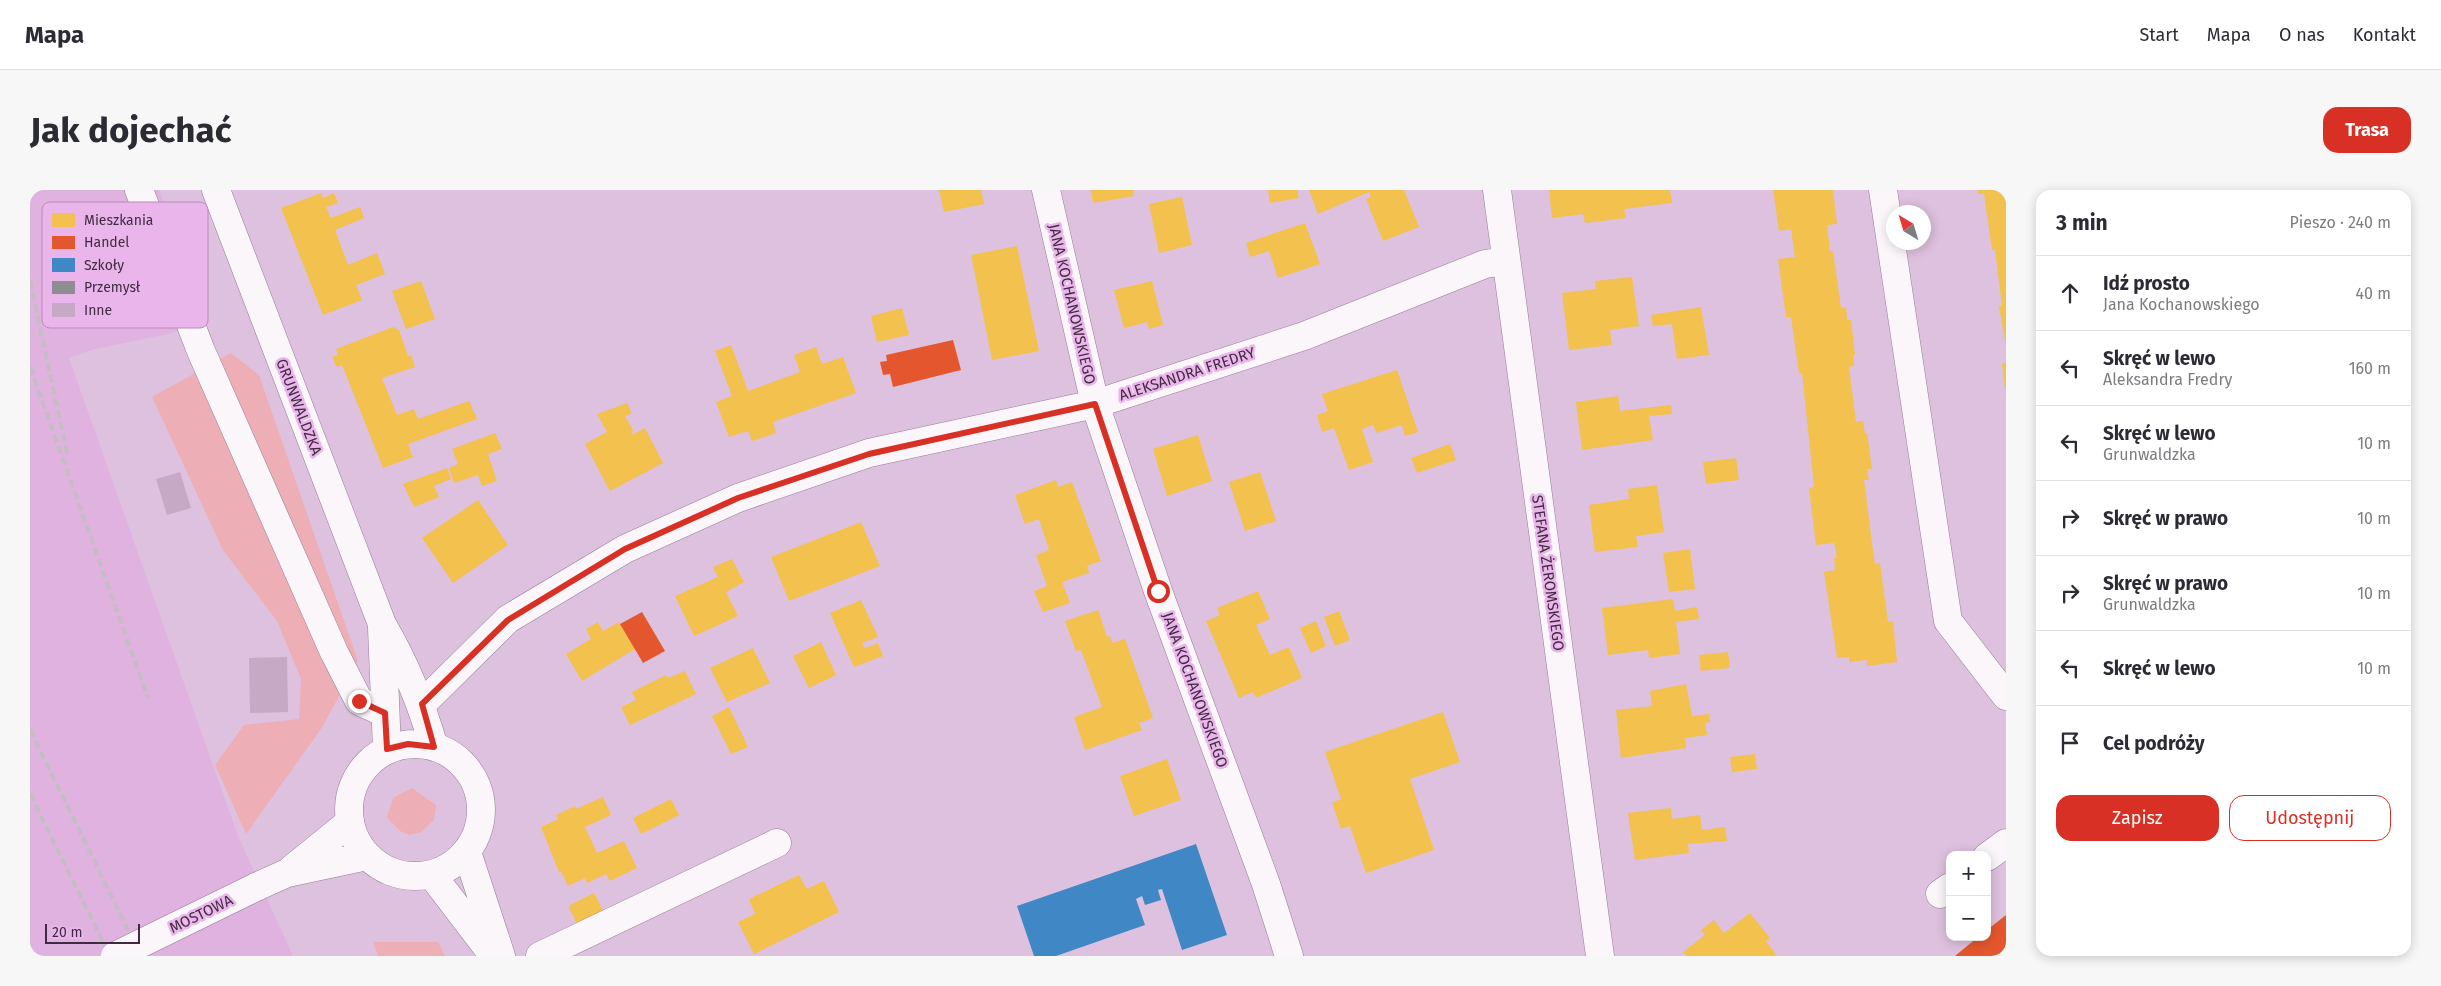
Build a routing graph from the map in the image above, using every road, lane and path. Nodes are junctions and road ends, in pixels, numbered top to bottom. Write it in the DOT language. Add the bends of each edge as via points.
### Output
graph roads {
  1 [pos="139,190"];
  2 [pos="216,190"];
  3 [pos="1046,190"];
  4 [pos="1497,190"];
  5 [pos="1883,190"];
  6 [pos="144,202"];
  7 [pos="1505,261"];
  8 [pos="192,328"];
  9 [pos="1095,404"];
  10 [pos="382,624"];
  11 [pos="2006,696"];
  12 [pos="422,704"];
  13 [pos="385,713"];
  14 [pos="434,747"];
  15 [pos="387,749"];
  16 [pos="350,822"];
  17 [pos="2006,842"];
  18 [pos="776,843"];
  19 [pos="467,852"];
  20 [pos="1991,854"];
  21 [pos="367,856"];
  22 [pos="287,873"];
  23 [pos="432,875"];
  24 [pos="115,956"];
  25 [pos="494,956"];
  26 [pos="501,956"];
  27 [pos="540,956"];
  28 [pos="1289,956"];
  29 [pos="1600,956"];
  1 -- 6 [label="street"];
  2 -- 10 [label="street, GRUNWALDZKA"];
  3 -- 9 [label="street, JANA KOCHANOWSKIEGO"];
  4 -- 7 [label="street, STEFANA ŻEROMSKIEGO"];
  5 -- 11 [label="street" via="1948,621"];
  7 -- 9 [label="street, ALEKSANDRA FREDRY" via="1485,264 1304,336"];
  7 -- 29 [label="street, STEFANA ŻEROMSKIEGO"];
  8 -- 13 [label="street" via="334,652 359,701"];
  9 -- 12 [label="street, ALEKSANDRA FREDRY" via="869,454 738,498 625,549 508,620"];
  9 -- 28 [label="street, JANA KOCHANOWSKIEGO" via="1158,591 1263,875"];
  10 -- 12 [label="street, GRUNWALDZKA"];
  10 -- 13 [label="street, GRUNWALDZKA"];
  12 -- 14 [label="street, GRUNWALDZKA"];
  13 -- 15 [label="street, GRUNWALDZKA"];
  14 -- 15 [label="street" via="408,744"];
  14 -- 19 [label="street" via="457,758 474,778 482,803 479,829"];
  15 -- 16 [label="street" via="366,765 355,783 349,802"];
  16 -- 21 [label="street" via="356,840"];
  16 -- 22 [label="street, MOSTOWA"];
  17 -- 20 [label="street"];
  18 -- 27 [label="street"];
  19 -- 23 [label="street" via="452,866"];
  19 -- 26 [label="street"];
  21 -- 22 [label="street, MOSTOWA"];
  21 -- 23 [label="street" via="386,870 409,876"];
  22 -- 24 [label="street, MOSTOWA, bridge"];
  23 -- 25 [label="street"];
}
